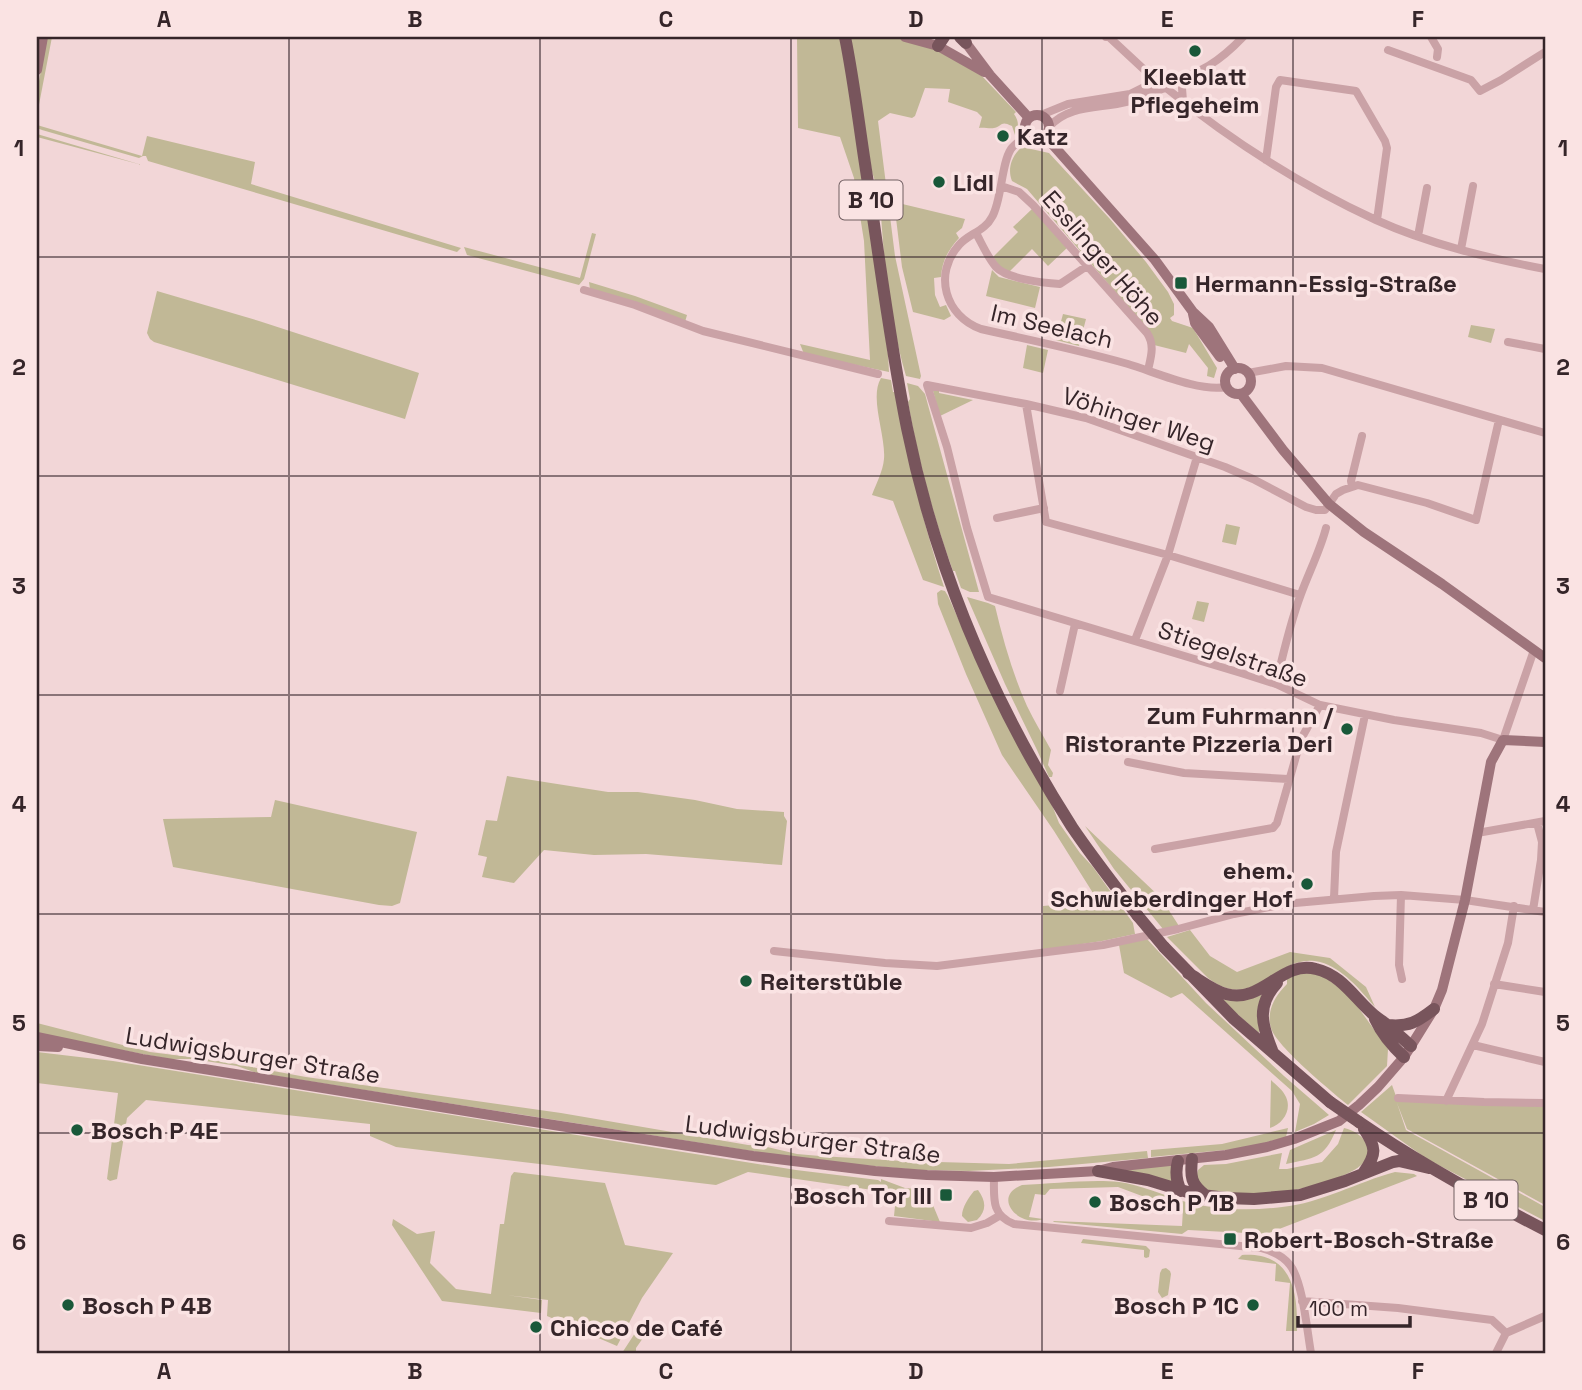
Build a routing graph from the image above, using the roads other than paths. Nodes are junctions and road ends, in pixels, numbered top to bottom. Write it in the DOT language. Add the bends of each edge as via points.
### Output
graph roads {
  1 [pos="43,37"];
  2 [pos="845,37"];
  3 [pos="905,37"];
  4 [pos="1108,37"];
  5 [pos="1243,37"];
  6 [pos="1431,37"];
  7 [pos="963,40"];
  8 [pos="941,41"];
  9 [pos="1388,50"];
  10 [pos="1545,52"];
  11 [pos="1437,57"];
  12 [pos="37,70"];
  13 [pos="990,75"];
  14 [pos="1186,77"];
  15 [pos="1150,80"];
  16 [pos="1163,85"];
  17 [pos="1183,102"];
  18 [pos="1041,116"];
  19 [pos="1029,118"];
  20 [pos="1047,131"];
  21 [pos="1028,135"];
  22 [pos="1266,160"];
  23 [pos="1001,186"];
  24 [pos="1474,186"];
  25 [pos="1427,188"];
  26 [pos="1377,220"];
  27 [pos="976,233"];
  28 [pos="1418,236"];
  29 [pos="1461,249"];
  30 [pos="1087,266"];
  31 [pos="1545,269"];
  32 [pos="584,289"];
  33 [pos="1508,342"];
  34 [pos="1545,349"];
  35 [pos="1148,370"];
  36 [pos="1232,370"];
  37 [pos="878,374"];
  38 [pos="1249,376"];
  39 [pos="927,385"];
  40 [pos="1226,387"];
  41 [pos="1244,393"];
  42 [pos="1026,404"];
  43 [pos="1499,420"];
  44 [pos="1545,433"];
  45 [pos="1362,436"];
  46 [pos="1197,457"];
  47 [pos="1352,486"];
  48 [pos="1329,504"];
  49 [pos="1044,508"];
  50 [pos="997,518"];
  51 [pos="1326,528"];
  52 [pos="1168,555"];
  53 [pos="1300,596"];
  54 [pos="1075,624"];
  55 [pos="1135,640"];
  56 [pos="1534,650"];
  57 [pos="1545,658"];
  58 [pos="1276,684"];
  59 [pos="1060,691"];
  60 [pos="1320,705"];
  61 [pos="1365,715"];
  62 [pos="1503,740"];
  63 [pos="1545,742"];
  64 [pos="1128,762"];
  65 [pos="1289,779"];
  66 [pos="1541,822"];
  67 [pos="1477,833"];
  68 [pos="1155,849"];
  69 [pos="1401,895"];
  70 [pos="1334,898"];
  71 [pos="1465,900"];
  72 [pos="1514,906"];
  73 [pos="1533,910"];
  74 [pos="1545,912"];
  75 [pos="774,951"];
  76 [pos="1188,973"];
  77 [pos="1284,975"];
  78 [pos="1402,979"];
  79 [pos="1494,984"];
  80 [pos="1545,992"];
  81 [pos="1434,1009"];
  82 [pos="1373,1015"];
  83 [pos="1388,1025"];
  84 [pos="37,1037"];
  85 [pos="37,1045"];
  86 [pos="1473,1045"];
  87 [pos="1408,1051"];
  88 [pos="106,1052"];
  89 [pos="1274,1054"];
  90 [pos="1545,1062"];
  91 [pos="1398,1098"];
  92 [pos="1447,1101"];
  93 [pos="1545,1103"];
  94 [pos="1359,1122"];
  95 [pos="1185,1160"];
  96 [pos="1429,1168"];
  97 [pos="1098,1171"];
  98 [pos="1364,1172"];
  99 [pos="994,1177"];
  100 [pos="1181,1191"];
  101 [pos="1206,1195"];
  102 [pos="999,1216"];
  103 [pos="889,1221"];
  104 [pos="1545,1230"];
  105 [pos="1302,1301"];
  106 [pos="1545,1316"];
  107 [pos="1506,1333"];
  108 [pos="1311,1353"];
  109 [pos="1496,1353"];
  1 -- 12 [label="main road"];
  2 -- 76 [label="main road, B 10, bridge" via="900,394 931,524 958,605 1013,724 1074,829 1138,916"];
  3 -- 8 [label="main road"];
  4 -- 15 [label="street"];
  5 -- 14 [label="street" via="1217,61"];
  6 -- 11 [label="street"];
  7 -- 13 [label="main road"];
  8 -- 13 [label="main road"];
  9 -- 10 [label="street" via="1471,80 1480,91"];
  13 -- 19 [label="main road"];
  14 -- 16 [label="street"];
  14 -- 17 [label="street"];
  15 -- 16 [label="street" via="1153,88"];
  15 -- 16 [label="street" via="1156,72 1161,73"];
  15 -- 18 [label="street" via="1130,94 1068,104"];
  16 -- 17 [label="street"];
  16 -- 20 [label="street" via="1125,102 1070,112"];
  17 -- 22 [label="street"];
  18 -- 19 [label="main road"];
  18 -- 20 [label="main road" via="1046,119"];
  19 -- 21 [label="main road" via="1025,124"];
  20 -- 21 [label="main road" via="1034,139"];
  20 -- 36 [label="main road" via="1209,327"];
  21 -- 23 [label="street, Im Seelach" via="1011,150"];
  22 -- 26 [label="street"];
  22 -- 26 [label="street" via="1280,80 1356,92 1387,148"];
  23 -- 27 [label="street, Im Seelach" via="993,217"];
  23 -- 30 [label="street, Esslinger Höhe" via="1024,196"];
  24 -- 29 [label="street"];
  25 -- 28 [label="street"];
  26 -- 28 [label="street"];
  27 -- 30 [label="street" via="996,268 1008,274 1060,284"];
  27 -- 35 [label="street, Im Seelach" via="959,244 948,259 945,275 950,304 963,321"];
  28 -- 29 [label="street"];
  29 -- 31 [label="street"];
  30 -- 35 [label="street, Esslinger Höhe" via="1152,340"];
  32 -- 37 [label="street" via="711,334"];
  33 -- 34 [label="street"];
  35 -- 40 [label="street, Im Seelach" via="1216,389"];
  36 -- 38 [label="main road" via="1242,369"];
  36 -- 40 [label="main road"];
  38 -- 41 [label="main road" via="1250,386"];
  38 -- 43 [label="street" via="1286,366 1322,368"];
  39 -- 42 [label="street, Vöhinger Weg"];
  39 -- 54 [label="street, Stiegelstraße" via="988,597"];
  40 -- 41 [label="main road"];
  41 -- 48 [label="main road" via="1283,450"];
  42 -- 46 [label="street, Vöhinger Weg" via="1086,418"];
  42 -- 49 [label="street"];
  43 -- 44 [label="street"];
  43 -- 47 [label="street" via="1476,520"];
  45 -- 47 [label="street"];
  46 -- 48 [label="street, Vöhinger Weg" via="1254,479 1306,507 1325,510"];
  46 -- 52 [label="street"];
  47 -- 48 [label="street" via="1336,494"];
  48 -- 56 [label="main road"];
  49 -- 50 [label="street"];
  49 -- 52 [label="street" via="1046,522"];
  51 -- 53 [label="street"];
  52 -- 53 [label="street"];
  52 -- 55 [label="street"];
  53 -- 58 [label="street"];
  54 -- 55 [label="street, Stiegelstraße"];
  54 -- 59 [label="street"];
  55 -- 58 [label="street, Stiegelstraße"];
  56 -- 57 [label="main road"];
  56 -- 62 [label="street"];
  58 -- 60 [label="street, Stiegelstraße"];
  60 -- 61 [label="street, Stiegelstraße"];
  60 -- 65 [label="street" via="1301,739"];
  61 -- 62 [label="street, Stiegelstraße"];
  61 -- 70 [label="street" via="1336,852"];
  62 -- 63 [label="main road"];
  62 -- 67 [label="main road, Ludwigsburger Straße" via="1491,762"];
  64 -- 65 [label="street" via="1184,773"];
  65 -- 68 [label="street" via="1273,828"];
  66 -- 67 [label="street"];
  66 -- 73 [label="street"];
  67 -- 71 [label="main road, Ludwigsburger Straße"];
  69 -- 70 [label="street"];
  69 -- 71 [label="street"];
  69 -- 78 [label="street"];
  70 -- 75 [label="street" via="1284,904 1103,945 937,966"];
  71 -- 72 [label="street"];
  71 -- 81 [label="main road, Ludwigsburger Straße"];
  72 -- 73 [label="street"];
  72 -- 79 [label="street"];
  73 -- 74 [label="street"];
  76 -- 77 [label="main road" via="1218,991 1242,995 1259,991"];
  76 -- 89 [label="main road, B 10"];
  77 -- 82 [label="main road" via="1303,968 1327,973"];
  77 -- 89 [label="main road" via="1267,995 1262,1012"];
  79 -- 80 [label="street"];
  79 -- 86 [label="street"];
  81 -- 83 [label="main road" via="1413,1023"];
  81 -- 87 [label="main road, Ludwigsburger Straße"];
  82 -- 83 [label="main road"];
  82 -- 87 [label="main road" via="1387,1039"];
  83 -- 87 [label="main road"];
  84 -- 88 [label="main road"];
  85 -- 88 [label="main road"];
  86 -- 90 [label="street"];
  86 -- 92 [label="street"];
  87 -- 95 [label="main road, Ludwigsburger Straße" via="1378,1087 1339,1121 1267,1147"];
  88 -- 99 [label="main road, Ludwigsburger Straße" via="753,1156 878,1172"];
  89 -- 94 [label="main road, B 10, bridge"];
  91 -- 92 [label="street"];
  92 -- 93 [label="street"];
  94 -- 96 [label="main road, B 10"];
  94 -- 98 [label="main road" via="1374,1147"];
  95 -- 97 [label="main road, Ludwigsburger Straße"];
  95 -- 100 [label="main road" via="1176,1168"];
  95 -- 101 [label="main road" via="1196,1188"];
  96 -- 98 [label="main road" via="1399,1161"];
  96 -- 104 [label="main road, B 10"];
  97 -- 99 [label="main road, Ludwigsburger Straße"];
  97 -- 100 [label="main road"];
  98 -- 101 [label="main road" via="1300,1195 1254,1199"];
  99 -- 102 [label="street"];
  100 -- 101 [label="main road"];
  102 -- 103 [label="street" via="971,1228"];
  102 -- 105 [label="street" via="1013,1224 1261,1248 1291,1265"];
  105 -- 107 [label="street" via="1492,1320"];
  105 -- 108 [label="street"];
  106 -- 107 [label="street"];
  107 -- 109 [label="street"];
}
